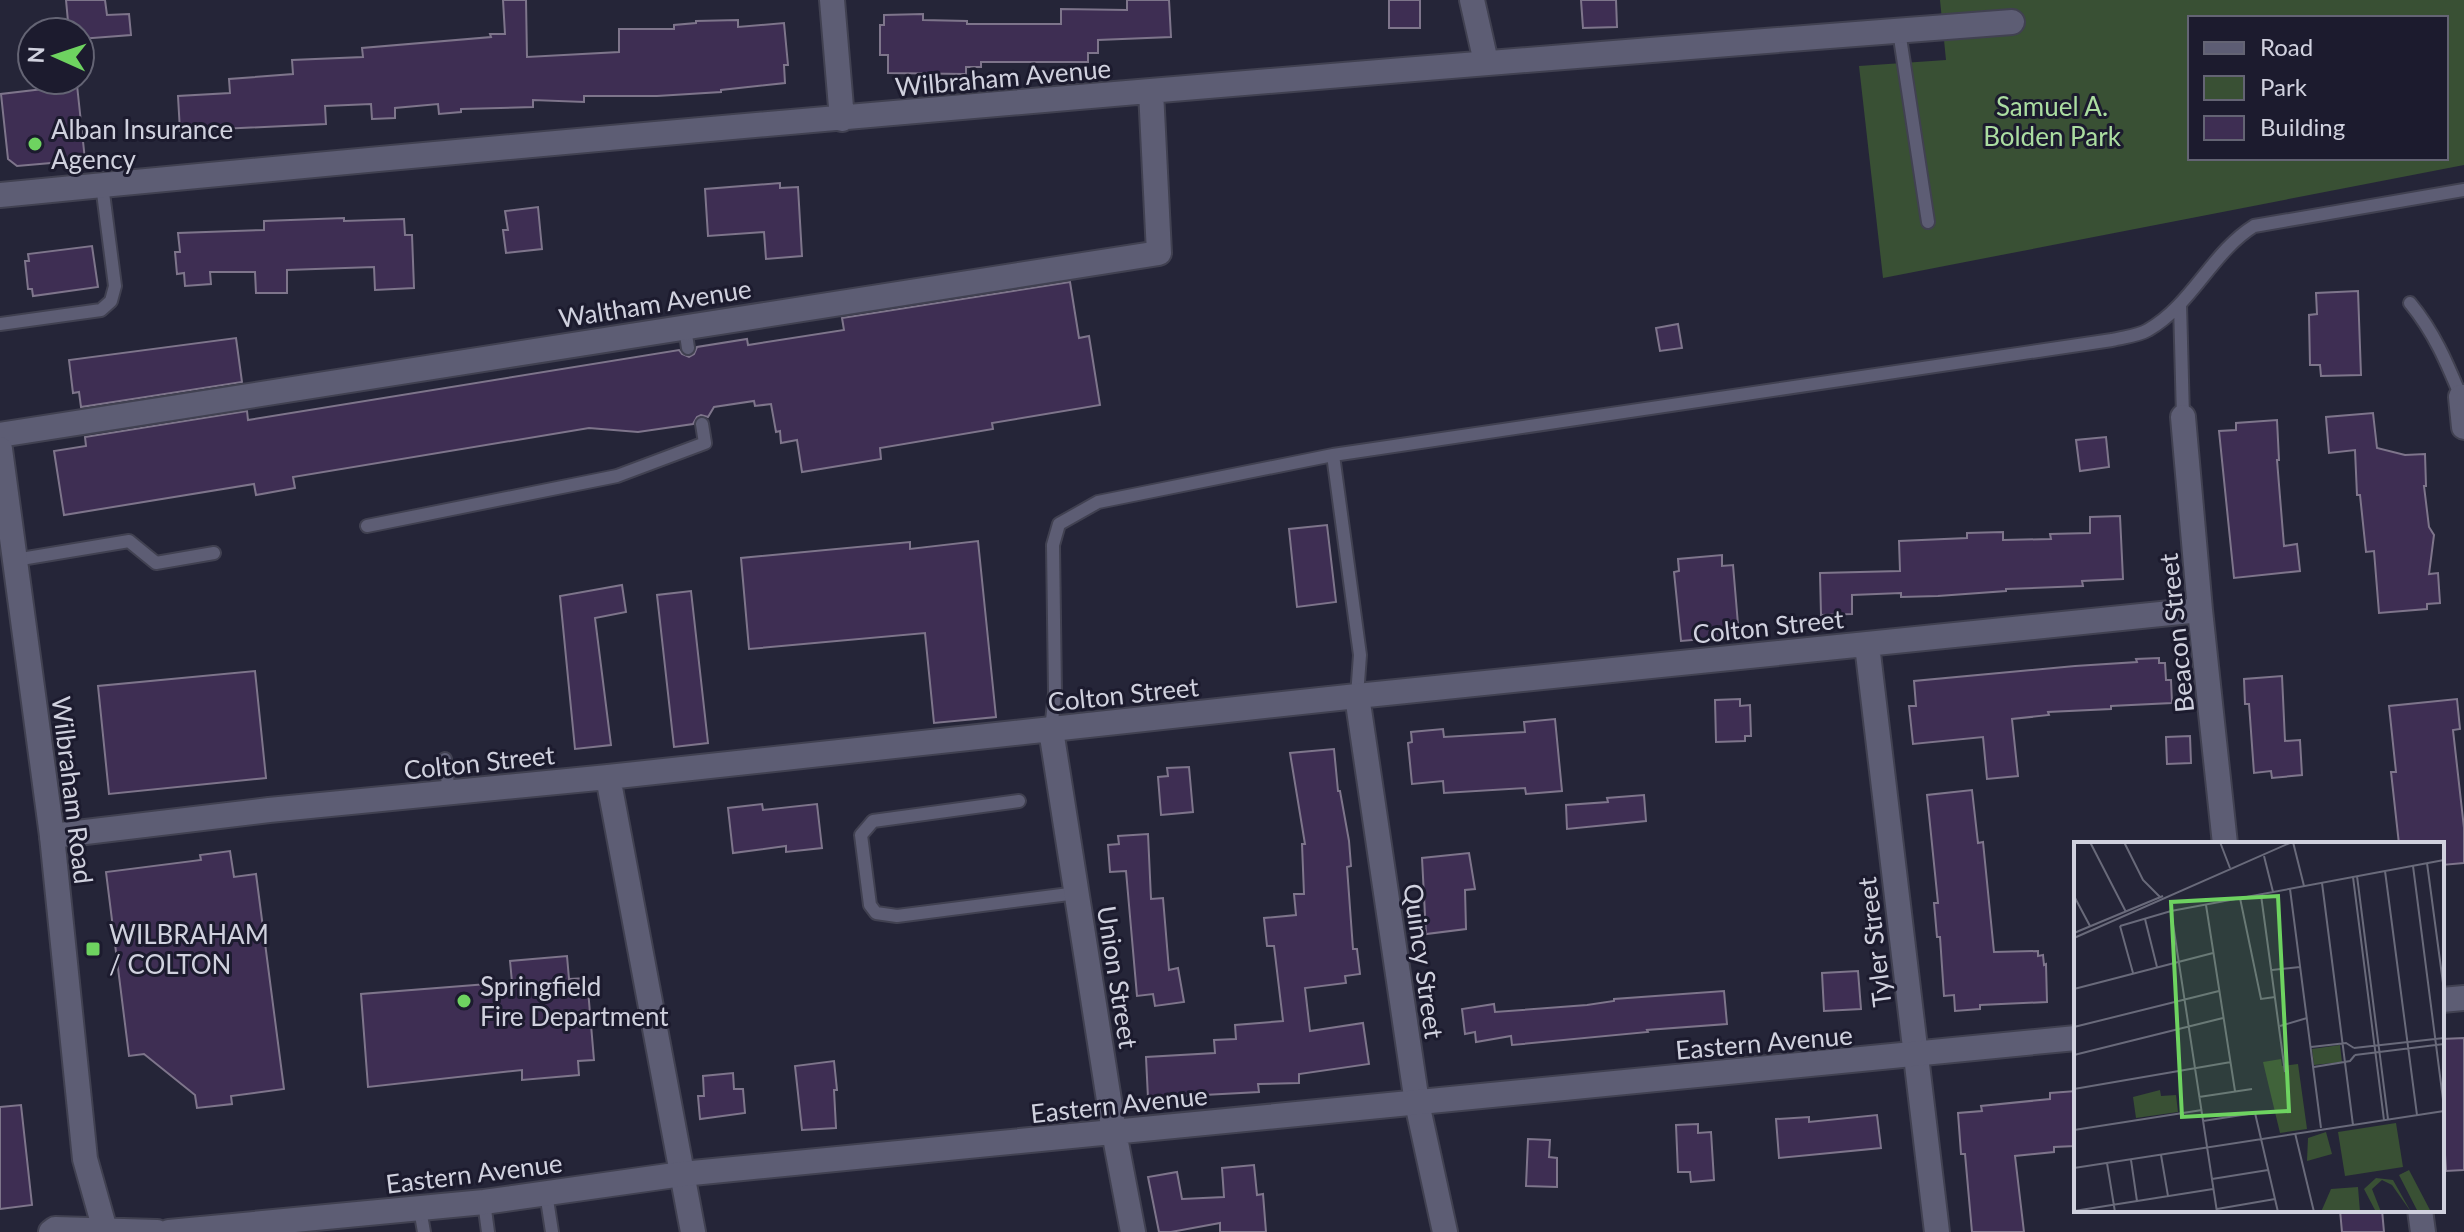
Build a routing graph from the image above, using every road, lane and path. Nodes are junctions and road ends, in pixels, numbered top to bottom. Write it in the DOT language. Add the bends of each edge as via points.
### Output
graph roads {
  1 [pos="832,0"];
  2 [pos="1472,0"];
  3 [pos="2012,22"];
  4 [pos="1899,31"];
  5 [pos="1486,62"];
  6 [pos="1151,91"];
  7 [pos="842,119"];
  8 [pos="102,185"];
  9 [pos="2464,190"];
  10 [pos="0,195"];
  11 [pos="1928,222"];
  12 [pos="2410,303"];
  13 [pos="2180,304"];
  14 [pos="0,324"];
  15 [pos="2462,397"];
  16 [pos="2183,417"];
  17 [pos="702,424"];
  18 [pos="2464,427"];
  19 [pos="0,435"];
  20 [pos="0,449"];
  21 [pos="1333,455"];
  22 [pos="367,526"];
  23 [pos="214,553"];
  24 [pos="15,560"];
  25 [pos="2200,610"];
  26 [pos="1867,645"];
  27 [pos="1357,696"];
  28 [pos="1051,730"];
  29 [pos="445,759"];
  30 [pos="608,777"];
  31 [pos="449,793"];
  32 [pos="1019,801"];
  33 [pos="52,836"];
  34 [pos="2225,842"];
  35 [pos="1077,893"];
  36 [pos="2464,998"];
  37 [pos="2444,1000"];
  38 [pos="2074,1038"];
  39 [pos="1916,1055"];
  40 [pos="1417,1103"];
  41 [pos="1114,1132"];
  42 [pos="682,1174"];
  43 [pos="546,1193"];
  44 [pos="484,1202"];
  45 [pos="2420,1212"];
  46 [pos="422,1220"];
  47 [pos="104,1231"];
  48 [pos="51,1232"];
  49 [pos="157,1232"];
  50 [pos="169,1232"];
  51 [pos="488,1232"];
  52 [pos="552,1232"];
  53 [pos="693,1232"];
  54 [pos="1133,1232"];
  55 [pos="1445,1232"];
  56 [pos="1937,1232"];
  57 [pos="2423,1232"];
  1 -- 7 [label="street"];
  2 -- 5 [label="street"];
  3 -- 4 [label="street, Wilbraham Avenue"];
  4 -- 5 [label="street, Wilbraham Avenue"];
  4 -- 11 [label="lane"];
  5 -- 6 [label="street, Wilbraham Avenue"];
  6 -- 7 [label="street, Wilbraham Avenue"];
  6 -- 19 [label="street, Waltham Avenue" via="1159,253 686,338"];
  7 -- 8 [label="street, Wilbraham Avenue"];
  8 -- 10 [label="street, Wilbraham Avenue"];
  8 -- 14 [label="lane" via="115,286 111,301 101,310"];
  9 -- 13 [label="lane" via="2254,226 2235,237"];
  12 -- 15 [label="lane" via="2439,345"];
  13 -- 16 [label="lane"];
  13 -- 21 [label="lane" via="2147,331 2112,340"];
  15 -- 18 [label="street"];
  16 -- 25 [label="street, Beacon Street"];
  17 -- 22 [label="lane" via="705,443 617,476"];
  20 -- 24 [label="street, Wilbraham Road"];
  21 -- 27 [label="lane" via="1360,655"];
  21 -- 28 [label="lane" via="1098,502 1059,524 1053,545"];
  23 -- 24 [label="lane" via="156,563 129,541"];
  24 -- 33 [label="street, Wilbraham Road"];
  25 -- 26 [label="street, Colton Street"];
  25 -- 34 [label="street, Beacon Street"];
  26 -- 27 [label="street, Colton Street"];
  26 -- 39 [label="street, Tyler Street"];
  27 -- 28 [label="street, Colton Street"];
  27 -- 40 [label="street, Quincy Street"];
  28 -- 30 [label="street, Colton Street"];
  28 -- 35 [label="street, Union Street"];
  29 -- 31 [label="lane"];
  30 -- 31 [label="street, Colton Street"];
  30 -- 42 [label="street"];
  31 -- 33 [label="street, Colton Street"];
  32 -- 35 [label="lane" via="873,821 861,835 870,905 876,913 897,916"];
  33 -- 47 [label="street, Wilbraham Road" via="85,1159"];
  35 -- 41 [label="street, Union Street"];
  36 -- 37 [label="street"];
  38 -- 39 [label="street, Eastern Avenue"];
  39 -- 40 [label="street, Eastern Avenue"];
  39 -- 56 [label="street, Tyler Street"];
  40 -- 41 [label="street, Eastern Avenue"];
  40 -- 55 [label="street, Quincy Street"];
  41 -- 42 [label="street, Eastern Avenue"];
  41 -- 54 [label="street, Union Street"];
  42 -- 43 [label="street, Eastern Avenue"];
  42 -- 53 [label="street"];
  43 -- 44 [label="street, Eastern Avenue"];
  43 -- 52 [label="lane"];
  44 -- 46 [label="street, Eastern Avenue"];
  44 -- 51 [label="lane"];
  45 -- 57 [label="street"];
  46 -- 50 [label="street, Eastern Avenue"];
  47 -- 48 [label="street"];
  47 -- 49 [label="street"];
}
